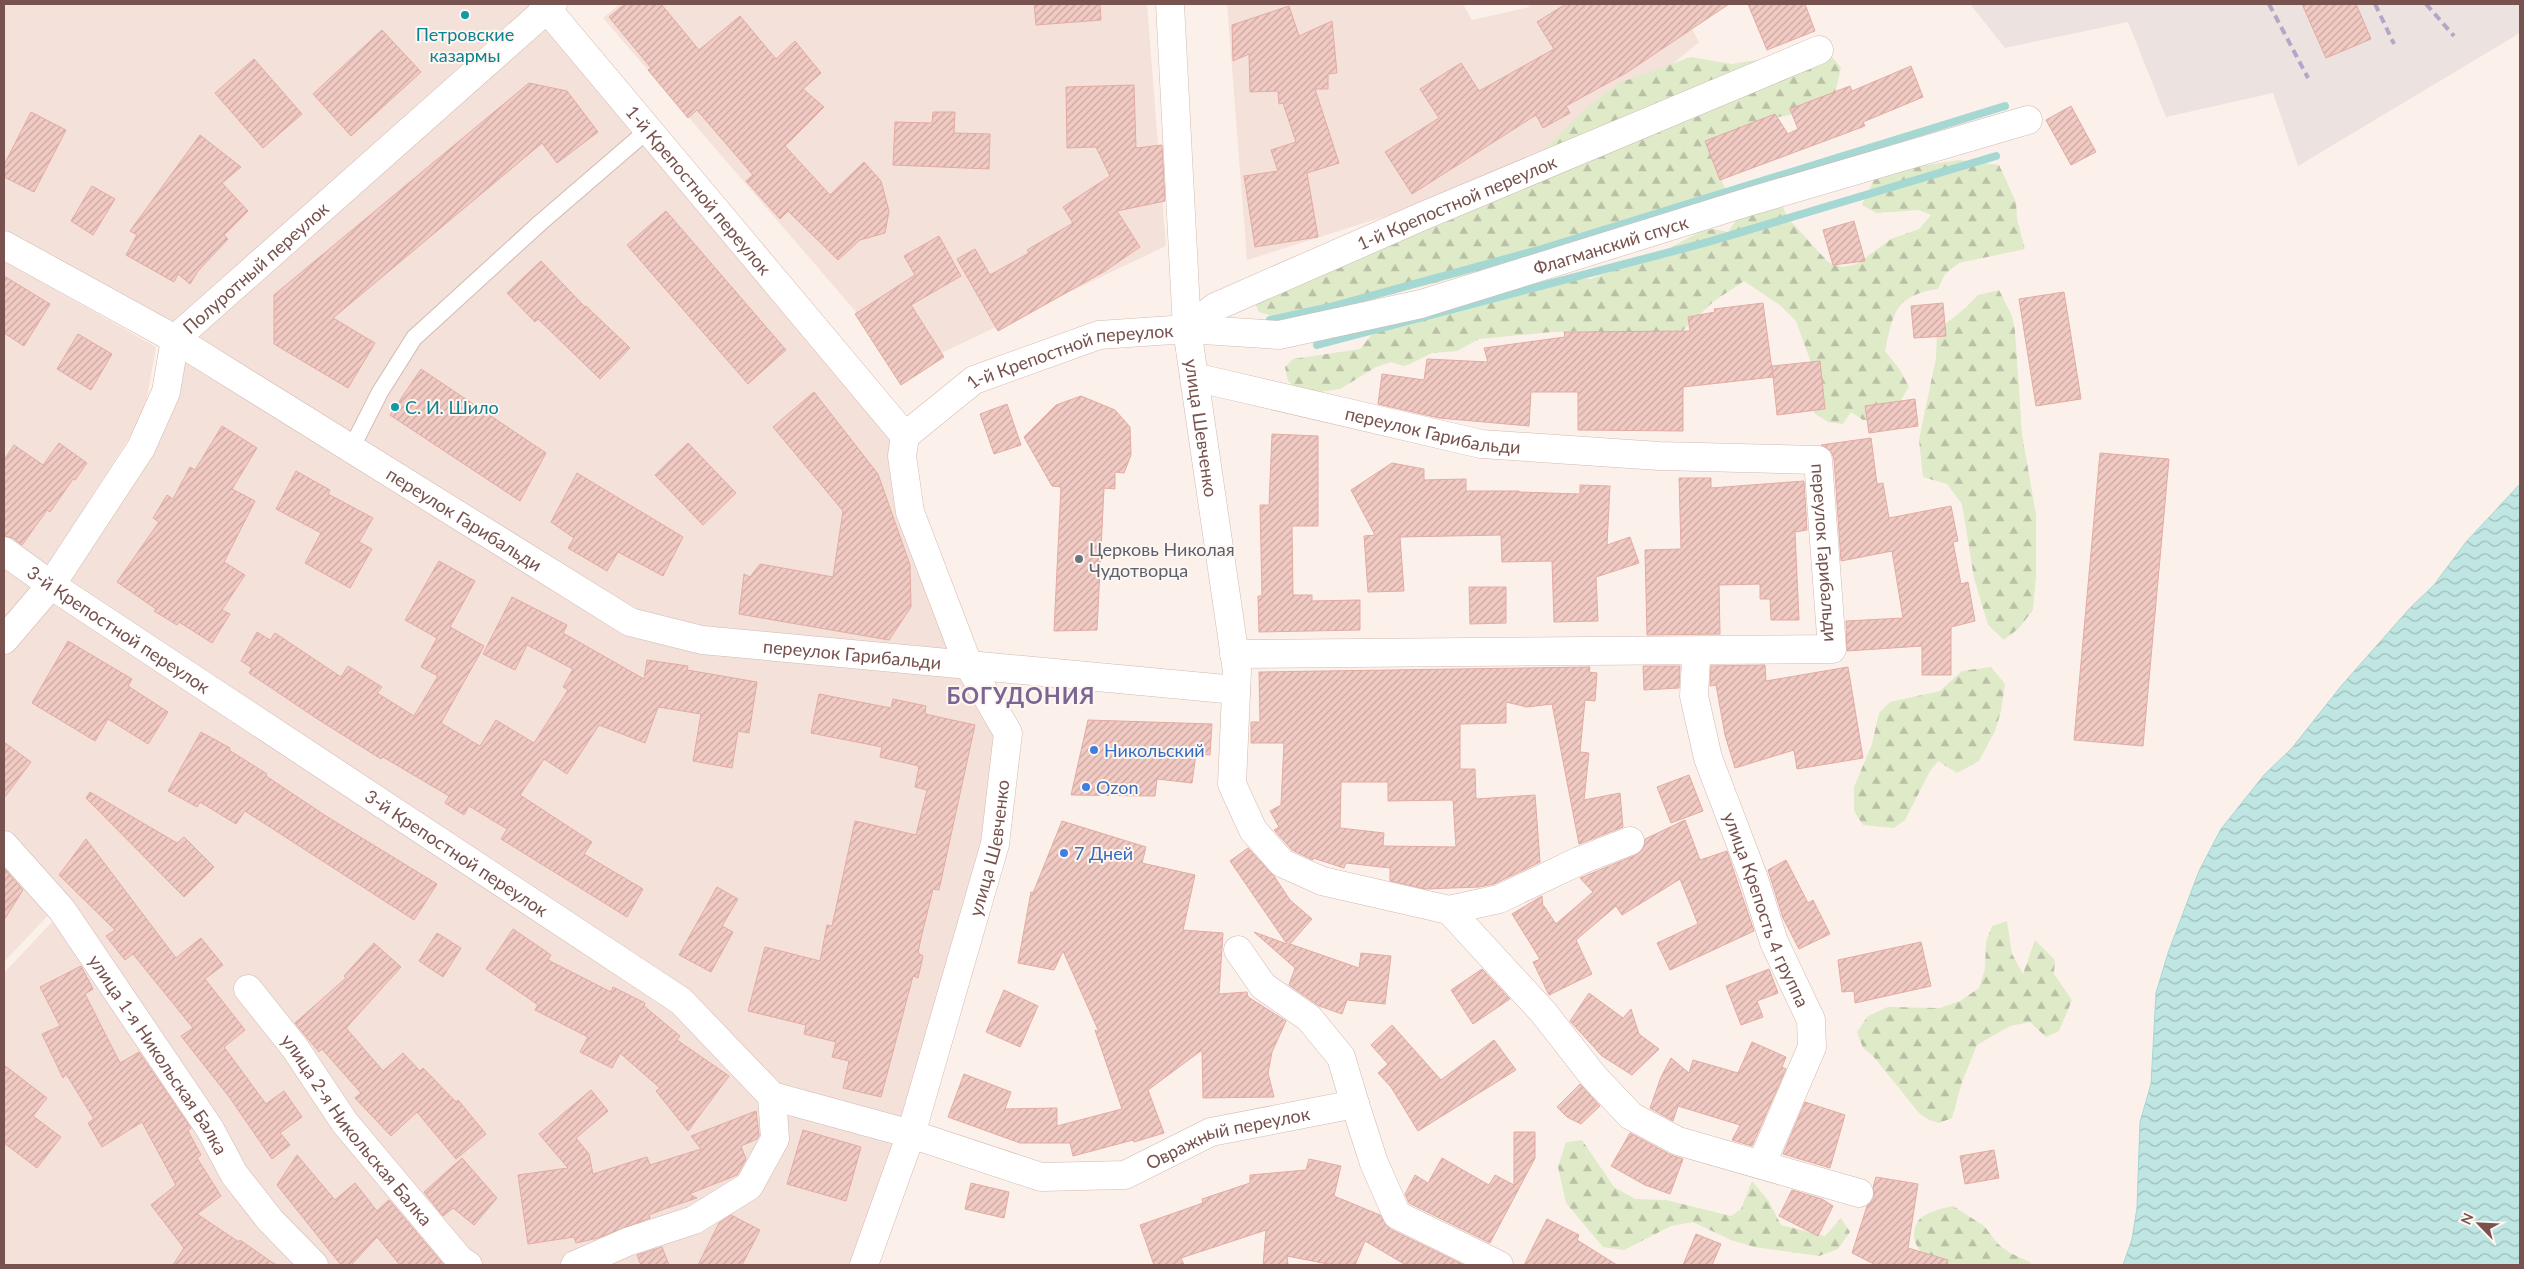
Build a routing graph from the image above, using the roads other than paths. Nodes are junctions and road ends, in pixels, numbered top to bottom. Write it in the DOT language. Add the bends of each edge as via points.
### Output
graph roads {
  1 [pos="1170,4"];
  2 [pos="548,5"];
  3 [pos="1819,50"];
  4 [pos="2028,120"];
  5 [pos="648,130"];
  6 [pos="4,245"];
  7 [pos="1187,329"];
  8 [pos="175,339"];
  9 [pos="1194,377"];
  10 [pos="905,436"];
  11 [pos="351,449"];
  12 [pos="4,551"];
  13 [pos="50,585"];
  14 [pos="4,640"];
  15 [pos="1700,651"];
  16 [pos="968,664"];
  17 [pos="1236,672"];
  18 [pos="1630,841"];
  19 [pos="4,844"];
  20 [pos="1449,910"];
  21 [pos="1238,950"];
  22 [pos="248,989"];
  23 [pos="772,1096"];
  24 [pos="1355,1104"];
  25 [pos="911,1134"];
  26 [pos="1762,1163"];
  27 [pos="1859,1192"];
  28 [pos="630,1254"];
  29 [pos="314,1265"];
  30 [pos="468,1265"];
  31 [pos="575,1265"];
  32 [pos="864,1265"];
  33 [pos="1499,1265"];
  1 -- 7 [label="street, улица Шевченко"];
  2 -- 5 [label="street, 1-й Крепостной переулок"];
  2 -- 8 [label="street, Полуротный переулок"];
  3 -- 7 [label="street, 1-й Крепостной переулок" via="1423,216 1215,308"];
  4 -- 7 [label="street, Флагманский спуск" via="1748,202 1421,304 1279,335"];
  5 -- 10 [label="street, 1-й Крепостной переулок"];
  5 -- 11 [label="lane" via="414,338 380,392"];
  6 -- 8 [label="street, переулок Гарибальди"];
  7 -- 9 [label="street, улица Шевченко"];
  7 -- 10 [label="street, 1-й Крепостной переулок" via="1099,335 974,380"];
  8 -- 11 [label="street, переулок Гарибальди"];
  8 -- 13 [label="street, Полуротный переулок" via="166,392 141,448"];
  9 -- 15 [label="street, переулок Гарибальди" via="1481,444 1659,456 1818,460 1832,650"];
  9 -- 17 [label="street, улица Шевченко"];
  10 -- 16 [label="street, улица Шевченко" via="902,456 910,512"];
  11 -- 16 [label="street, переулок Гарибальди" via="630,622 702,640"];
  12 -- 13 [label="street, 3-й Крепостной переулок"];
  13 -- 14 [label="street, Полуротный переулок"];
  13 -- 23 [label="street, 3-й Крепостной переулок" via="681,1001"];
  15 -- 17 [label="street, переулок Гарибальди"];
  15 -- 26 [label="street, улица Крепость 4 группа" via="1696,659 1694,696 1708,758 1753,876 1774,942 1810,1020 1812,1047"];
  16 -- 17 [label="street, переулок Гарибальди"];
  16 -- 25 [label="street, улица Шевченко" via="1008,733 995,844"];
  17 -- 20 [label="street" via="1232,784 1253,830 1282,863 1322,881"];
  18 -- 20 [label="street" via="1499,899"];
  19 -- 29 [label="street, улица 1-я Никольская Балка" via="62,910 210,1129 234,1174 270,1220"];
  20 -- 26 [label="street" via="1543,1012 1594,1077 1631,1116 1678,1141"];
  21 -- 24 [label="street" via="1262,986 1309,1018 1341,1057"];
  22 -- 30 [label="street, улица 2-я Никольская Балка" via="295,1048 345,1123 460,1260"];
  23 -- 25 [label="street"];
  23 -- 28 [label="street" via="774,1139 748,1186"];
  24 -- 25 [label="street, Овражный переулок" via="1211,1132 1125,1175 1041,1177"];
  24 -- 33 [label="street" via="1374,1163 1397,1215"];
  25 -- 32 [label="street, улица Шевченко"];
  26 -- 27 [label="street"];
  28 -- 31 [label="street"];
}
